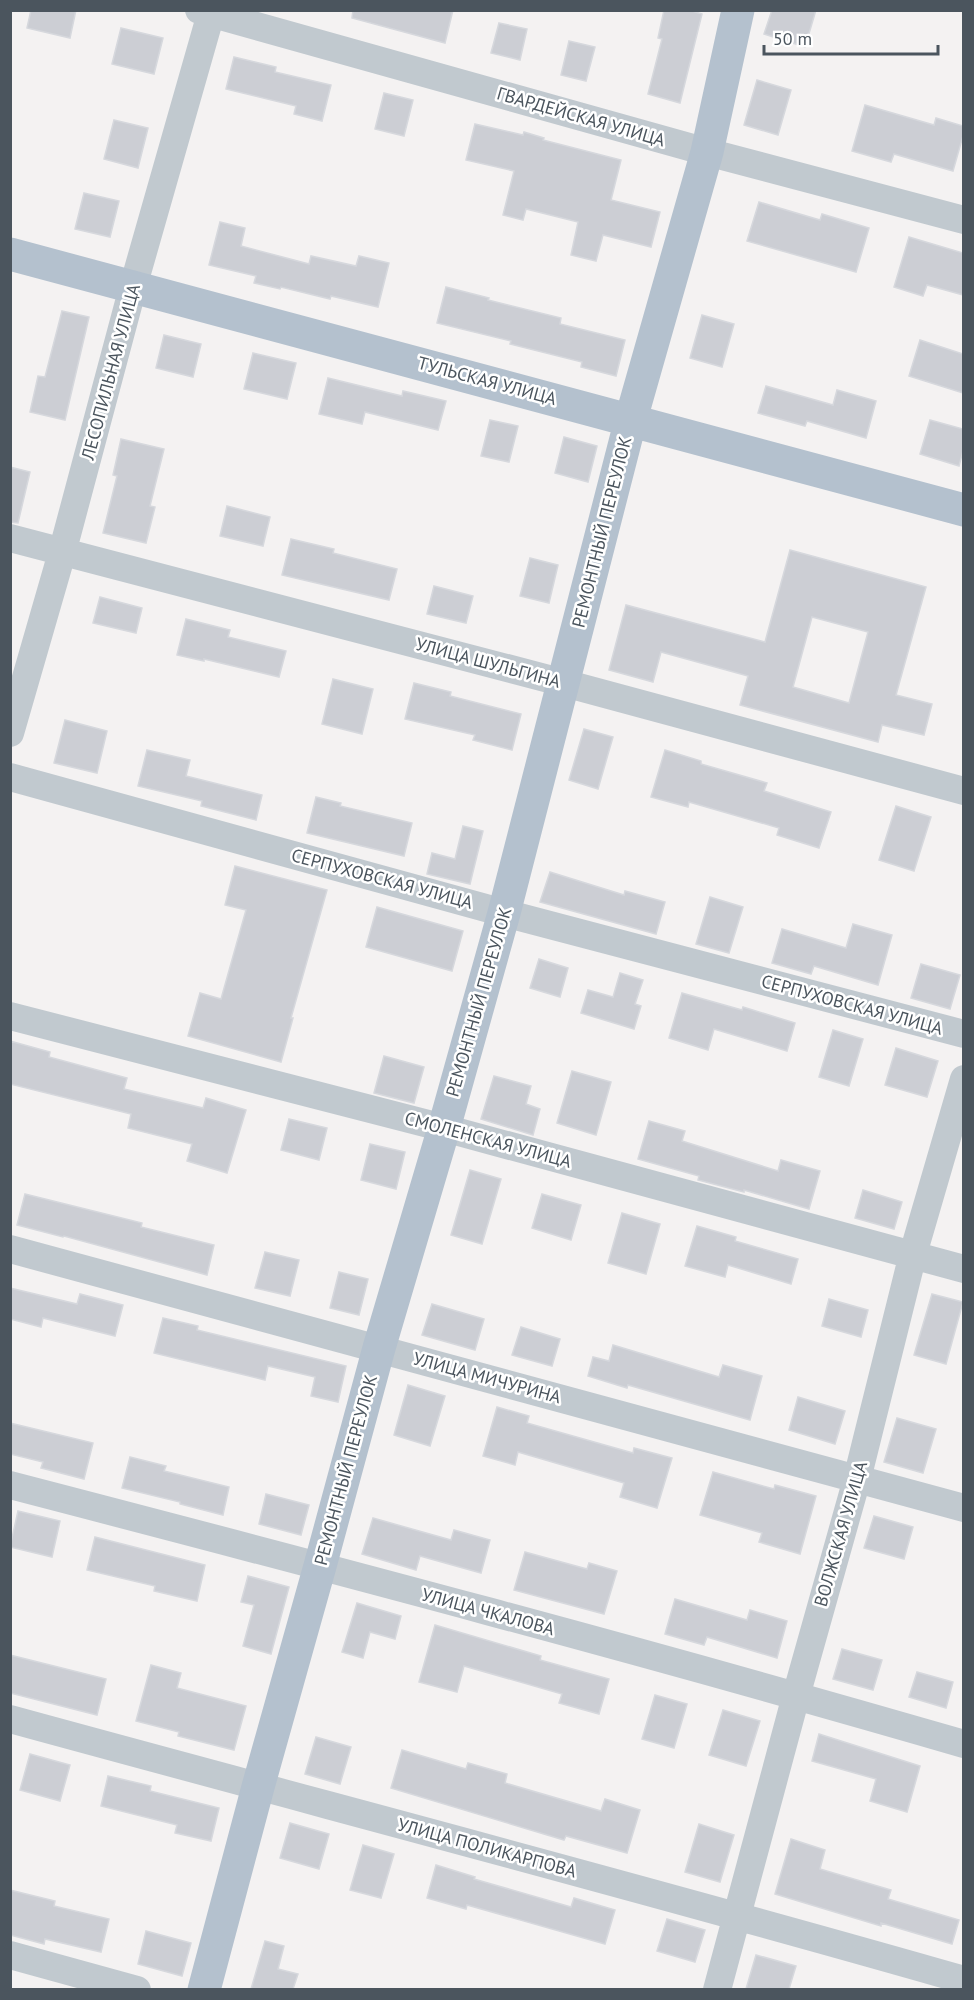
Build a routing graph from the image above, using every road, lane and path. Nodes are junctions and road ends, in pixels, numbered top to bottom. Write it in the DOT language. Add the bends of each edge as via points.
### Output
graph roads {
  1 [pos="738,10"];
  2 [pos="208,12"];
  3 [pos="706,152"];
  4 [pos="963,220"];
  5 [pos="10,254"];
  6 [pos="133,287"];
  7 [pos="631,419"];
  8 [pos="963,510"];
  9 [pos="10,538"];
  10 [pos="62,553"];
  11 [pos="564,683"];
  12 [pos="10,733"];
  13 [pos="10,777"];
  14 [pos="963,791"];
  15 [pos="504,913"];
  16 [pos="10,1016"];
  17 [pos="963,1034"];
  18 [pos="963,1079"];
  19 [pos="444,1128"];
  20 [pos="10,1249"];
  21 [pos="913,1254"];
  22 [pos="963,1269"];
  23 [pos="379,1348"];
  24 [pos="857,1479"];
  25 [pos="10,1485"];
  26 [pos="963,1508"];
  27 [pos="320,1566"];
  28 [pos="796,1696"];
  29 [pos="10,1719"];
  30 [pos="963,1744"];
  31 [pos="258,1787"];
  32 [pos="738,1915"];
  33 [pos="10,1955"];
  34 [pos="963,1980"];
  35 [pos="137,1989"];
  36 [pos="204,1989"];
  37 [pos="717,1989"];
  1 -- 3 [label="main road, РЕМОНТНЫЙ ПЕРЕУЛОК"];
  2 -- 3 [label="street, ГВАРДЕЙСКАЯ УЛИЦА"];
  2 -- 6 [label="street, ЛЕСОПИЛЬНАЯ УЛИЦА"];
  3 -- 4 [label="street, ГВАРДЕЙСКАЯ УЛИЦА"];
  3 -- 7 [label="main road, РЕМОНТНЫЙ ПЕРЕУЛОК"];
  5 -- 6 [label="main road, ТУЛЬСКАЯ УЛИЦА"];
  6 -- 7 [label="main road, ТУЛЬСКАЯ УЛИЦА"];
  6 -- 10 [label="street, ЛЕСОПИЛЬНАЯ УЛИЦА"];
  7 -- 8 [label="main road, ТУЛЬСКАЯ УЛИЦА"];
  7 -- 11 [label="main road, РЕМОНТНЫЙ ПЕРЕУЛОК"];
  9 -- 10 [label="street, УЛИЦА ШУЛЬГИНА"];
  10 -- 11 [label="street, УЛИЦА ШУЛЬГИНА"];
  10 -- 12 [label="street, ЛЕСОПИЛЬНАЯ УЛИЦА"];
  11 -- 14 [label="street, УЛИЦА ШУЛЬГИНА"];
  11 -- 15 [label="main road, РЕМОНТНЫЙ ПЕРЕУЛОК"];
  13 -- 15 [label="street, СЕРПУХОВСКАЯ УЛИЦА"];
  15 -- 17 [label="street, СЕРПУХОВСКАЯ УЛИЦА"];
  15 -- 19 [label="main road, РЕМОНТНЫЙ ПЕРЕУЛОК"];
  16 -- 19 [label="street, СМОЛЕНСКАЯ УЛИЦА"];
  18 -- 21 [label="street, ВОЛЖСКАЯ УЛИЦА"];
  19 -- 21 [label="street, СМОЛЕНСКАЯ УЛИЦА"];
  19 -- 23 [label="main road, РЕМОНТНЫЙ ПЕРЕУЛОК"];
  20 -- 23 [label="street, УЛИЦА МИЧУРИНА"];
  21 -- 22 [label="street, СМОЛЕНСКАЯ УЛИЦА"];
  21 -- 24 [label="street, ВОЛЖСКАЯ УЛИЦА"];
  23 -- 24 [label="street, УЛИЦА МИЧУРИНА"];
  23 -- 27 [label="main road, РЕМОНТНЫЙ ПЕРЕУЛОК"];
  24 -- 26 [label="street, УЛИЦА МИЧУРИНА"];
  24 -- 28 [label="street, ВОЛЖСКАЯ УЛИЦА"];
  25 -- 27 [label="street, УЛИЦА ЧКАЛОВА"];
  27 -- 28 [label="street, УЛИЦА ЧКАЛОВА"];
  27 -- 31 [label="main road, РЕМОНТНЫЙ ПЕРЕУЛОК"];
  28 -- 30 [label="street, УЛИЦА ЧКАЛОВА"];
  28 -- 32 [label="street, ВОЛЖСКАЯ УЛИЦА"];
  29 -- 31 [label="street, УЛИЦА ПОЛИКАРПОВА"];
  31 -- 32 [label="street, УЛИЦА ПОЛИКАРПОВА"];
  31 -- 36 [label="main road, РЕМОНТНЫЙ ПЕРЕУЛОК"];
  32 -- 34 [label="street, УЛИЦА ПОЛИКАРПОВА"];
  32 -- 37 [label="street, ВОЛЖСКАЯ УЛИЦА"];
  33 -- 35 [label="street"];
}
